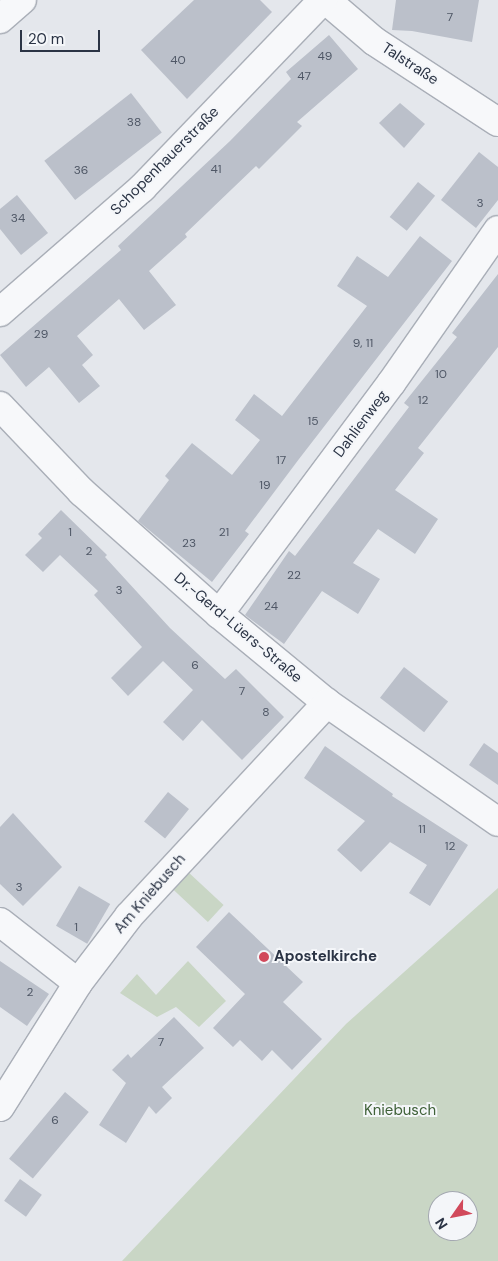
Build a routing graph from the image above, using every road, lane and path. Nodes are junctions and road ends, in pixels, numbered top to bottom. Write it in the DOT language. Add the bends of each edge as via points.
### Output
graph roads {
  1 [pos="22,0"];
  2 [pos="325,0"];
  3 [pos="0,19"];
  4 [pos="498,122"];
  5 [pos="498,230"];
  6 [pos="0,312"];
  7 [pos="0,406"];
  8 [pos="219,614"];
  9 [pos="327,703"];
  10 [pos="498,822"];
  11 [pos="0,922"];
  12 [pos="78,983"];
  13 [pos="0,1107"];
  1 -- 3 [label="street"];
  2 -- 4 [label="street, Talstraße" via="374,41"];
  2 -- 6 [label="street, Schopenhauerstraße" via="142,188"];
  5 -- 8 [label="street, Dahlienweg" via="392,382"];
  7 -- 8 [label="street, Dr.-Gerd-Lüers-Straße" via="82,492"];
  8 -- 9 [label="street, Dr.-Gerd-Lüers-Straße"];
  9 -- 10 [label="street, Dr.-Gerd-Lüers-Straße"];
  9 -- 12 [label="street, Am Kniebusch" via="156,884"];
  11 -- 12 [label="street"];
  12 -- 13 [label="street, Am Kniebusch"];
}
